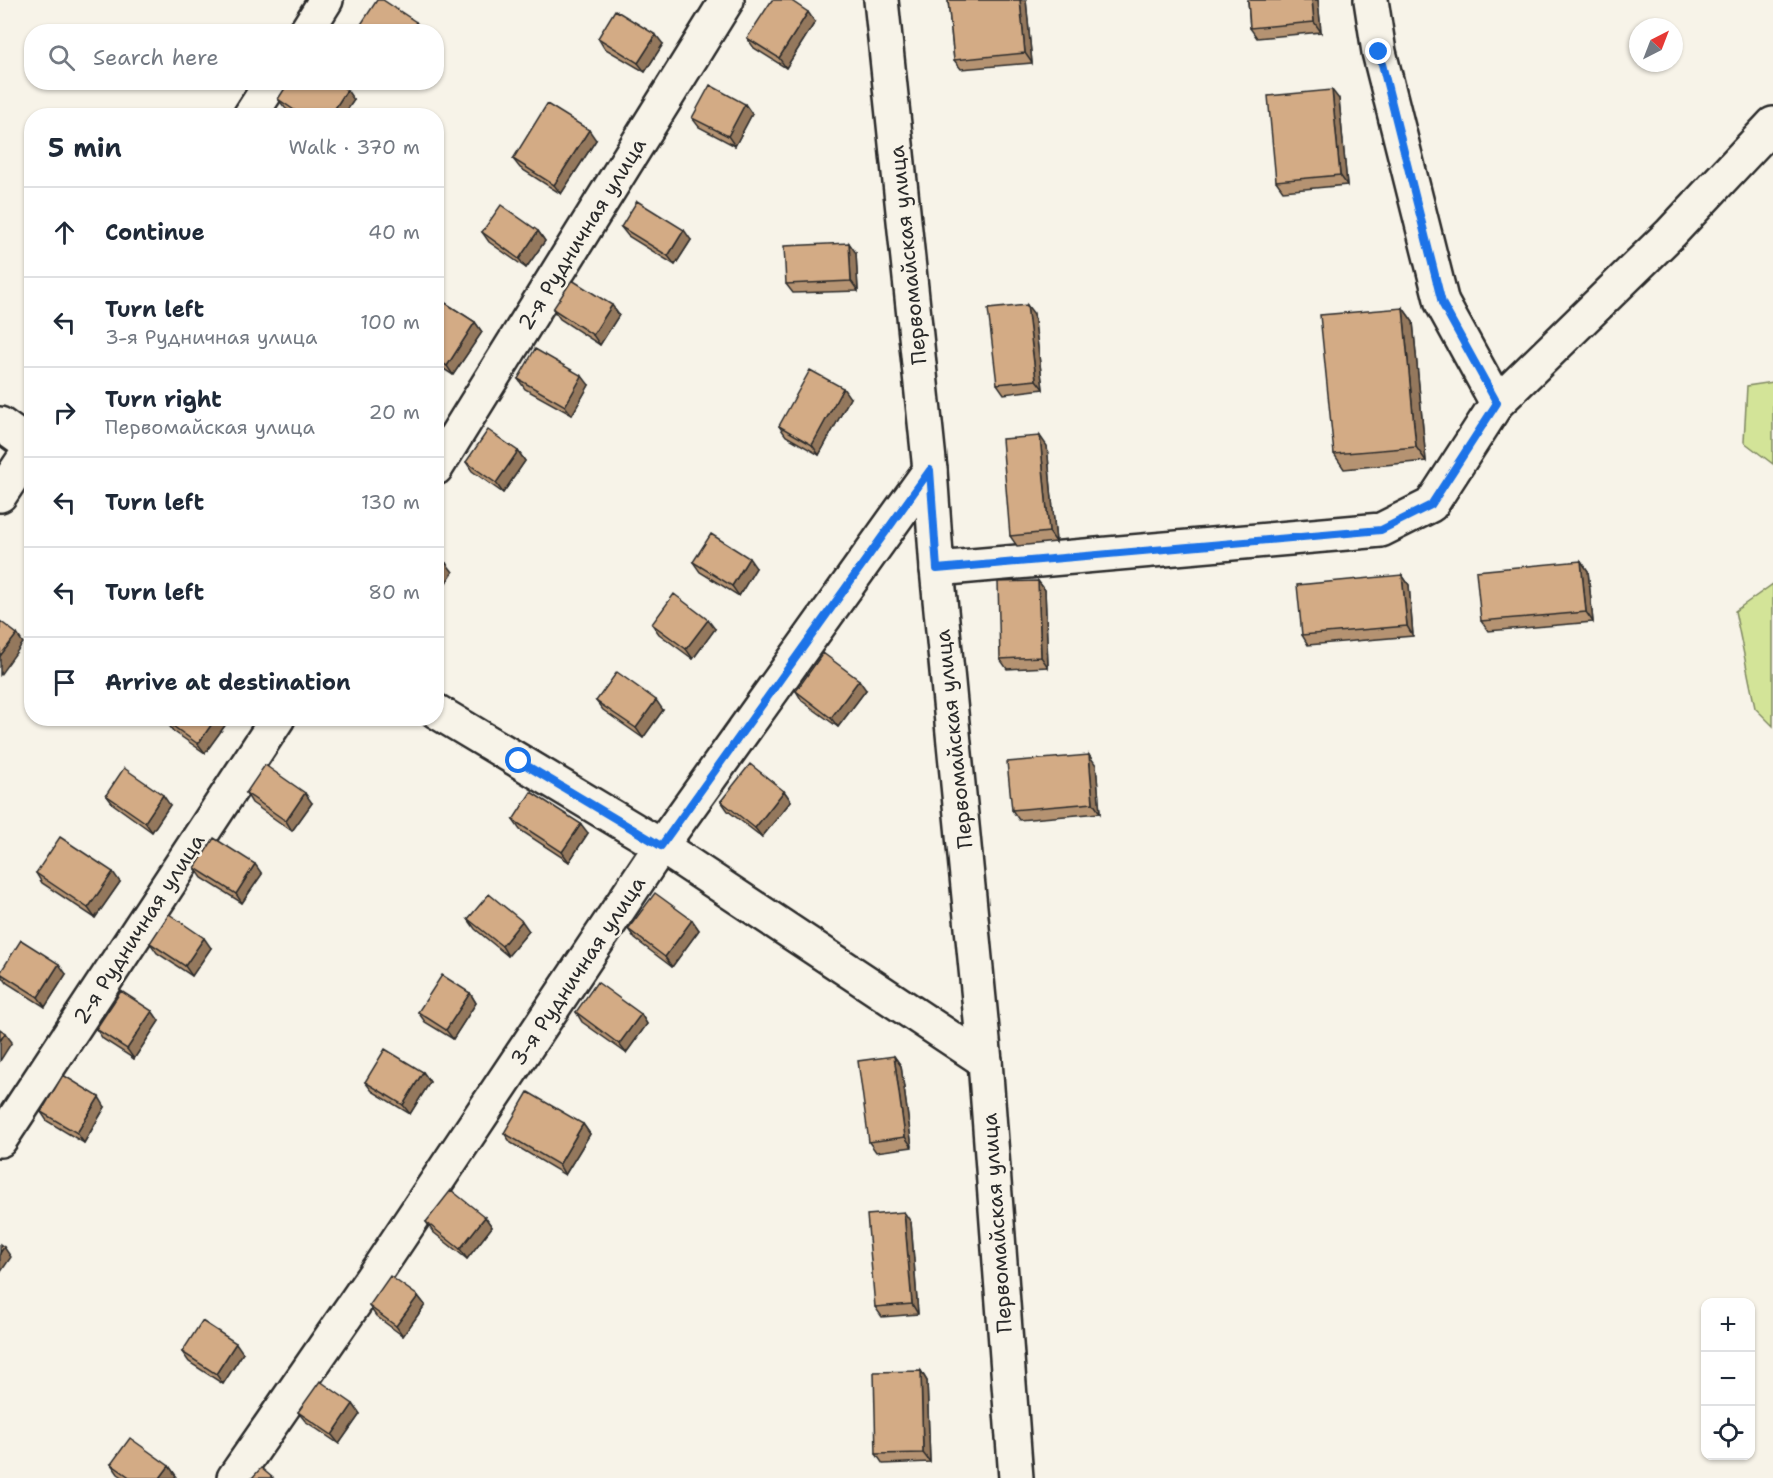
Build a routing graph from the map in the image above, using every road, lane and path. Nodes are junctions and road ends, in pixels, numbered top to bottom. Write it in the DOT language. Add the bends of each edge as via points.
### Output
graph roads {
  1 [pos="326,0"];
  2 [pos="727,0"];
  3 [pos="881,0"];
  4 [pos="1371,0"];
  5 [pos="311,24"];
  6 [pos="267,90"];
  7 [pos="255,108"];
  8 [pos="1773,124"];
  9 [pos="1497,403"];
  10 [pos="0,424"];
  11 [pos="24,442"];
  12 [pos="444,455"];
  13 [pos="24,458"];
  14 [pos="930,470"];
  15 [pos="0,495"];
  16 [pos="937,569"];
  17 [pos="444,716"];
  18 [pos="273,726"];
  19 [pos="661,846"];
  20 [pos="985,1061"];
  21 [pos="0,1140"];
  22 [pos="234,1478"];
  23 [pos="1016,1478"];
  1 -- 5 [label="street"];
  2 -- 12 [label="street, 2-я Рудничная улица"];
  3 -- 14 [label="street, Первомайская улица"];
  4 -- 9 [label="street" via="1379,52 1442,303"];
  6 -- 7 [label="street"];
  8 -- 9 [label="street" via="1671,233"];
  9 -- 16 [label="street" via="1431,505 1381,530"];
  10 -- 11 [label="street"];
  13 -- 15 [label="street"];
  14 -- 16 [label="street, Первомайская улица"];
  14 -- 19 [label="street, 3-я Рудничная улица"];
  16 -- 20 [label="street, Первомайская улица"];
  17 -- 19 [label="street"];
  18 -- 21 [label="street, 2-я Рудничная улица"];
  19 -- 20 [label="street"];
  19 -- 22 [label="street, 3-я Рудничная улица"];
  20 -- 23 [label="street, Первомайская улица"];
}
